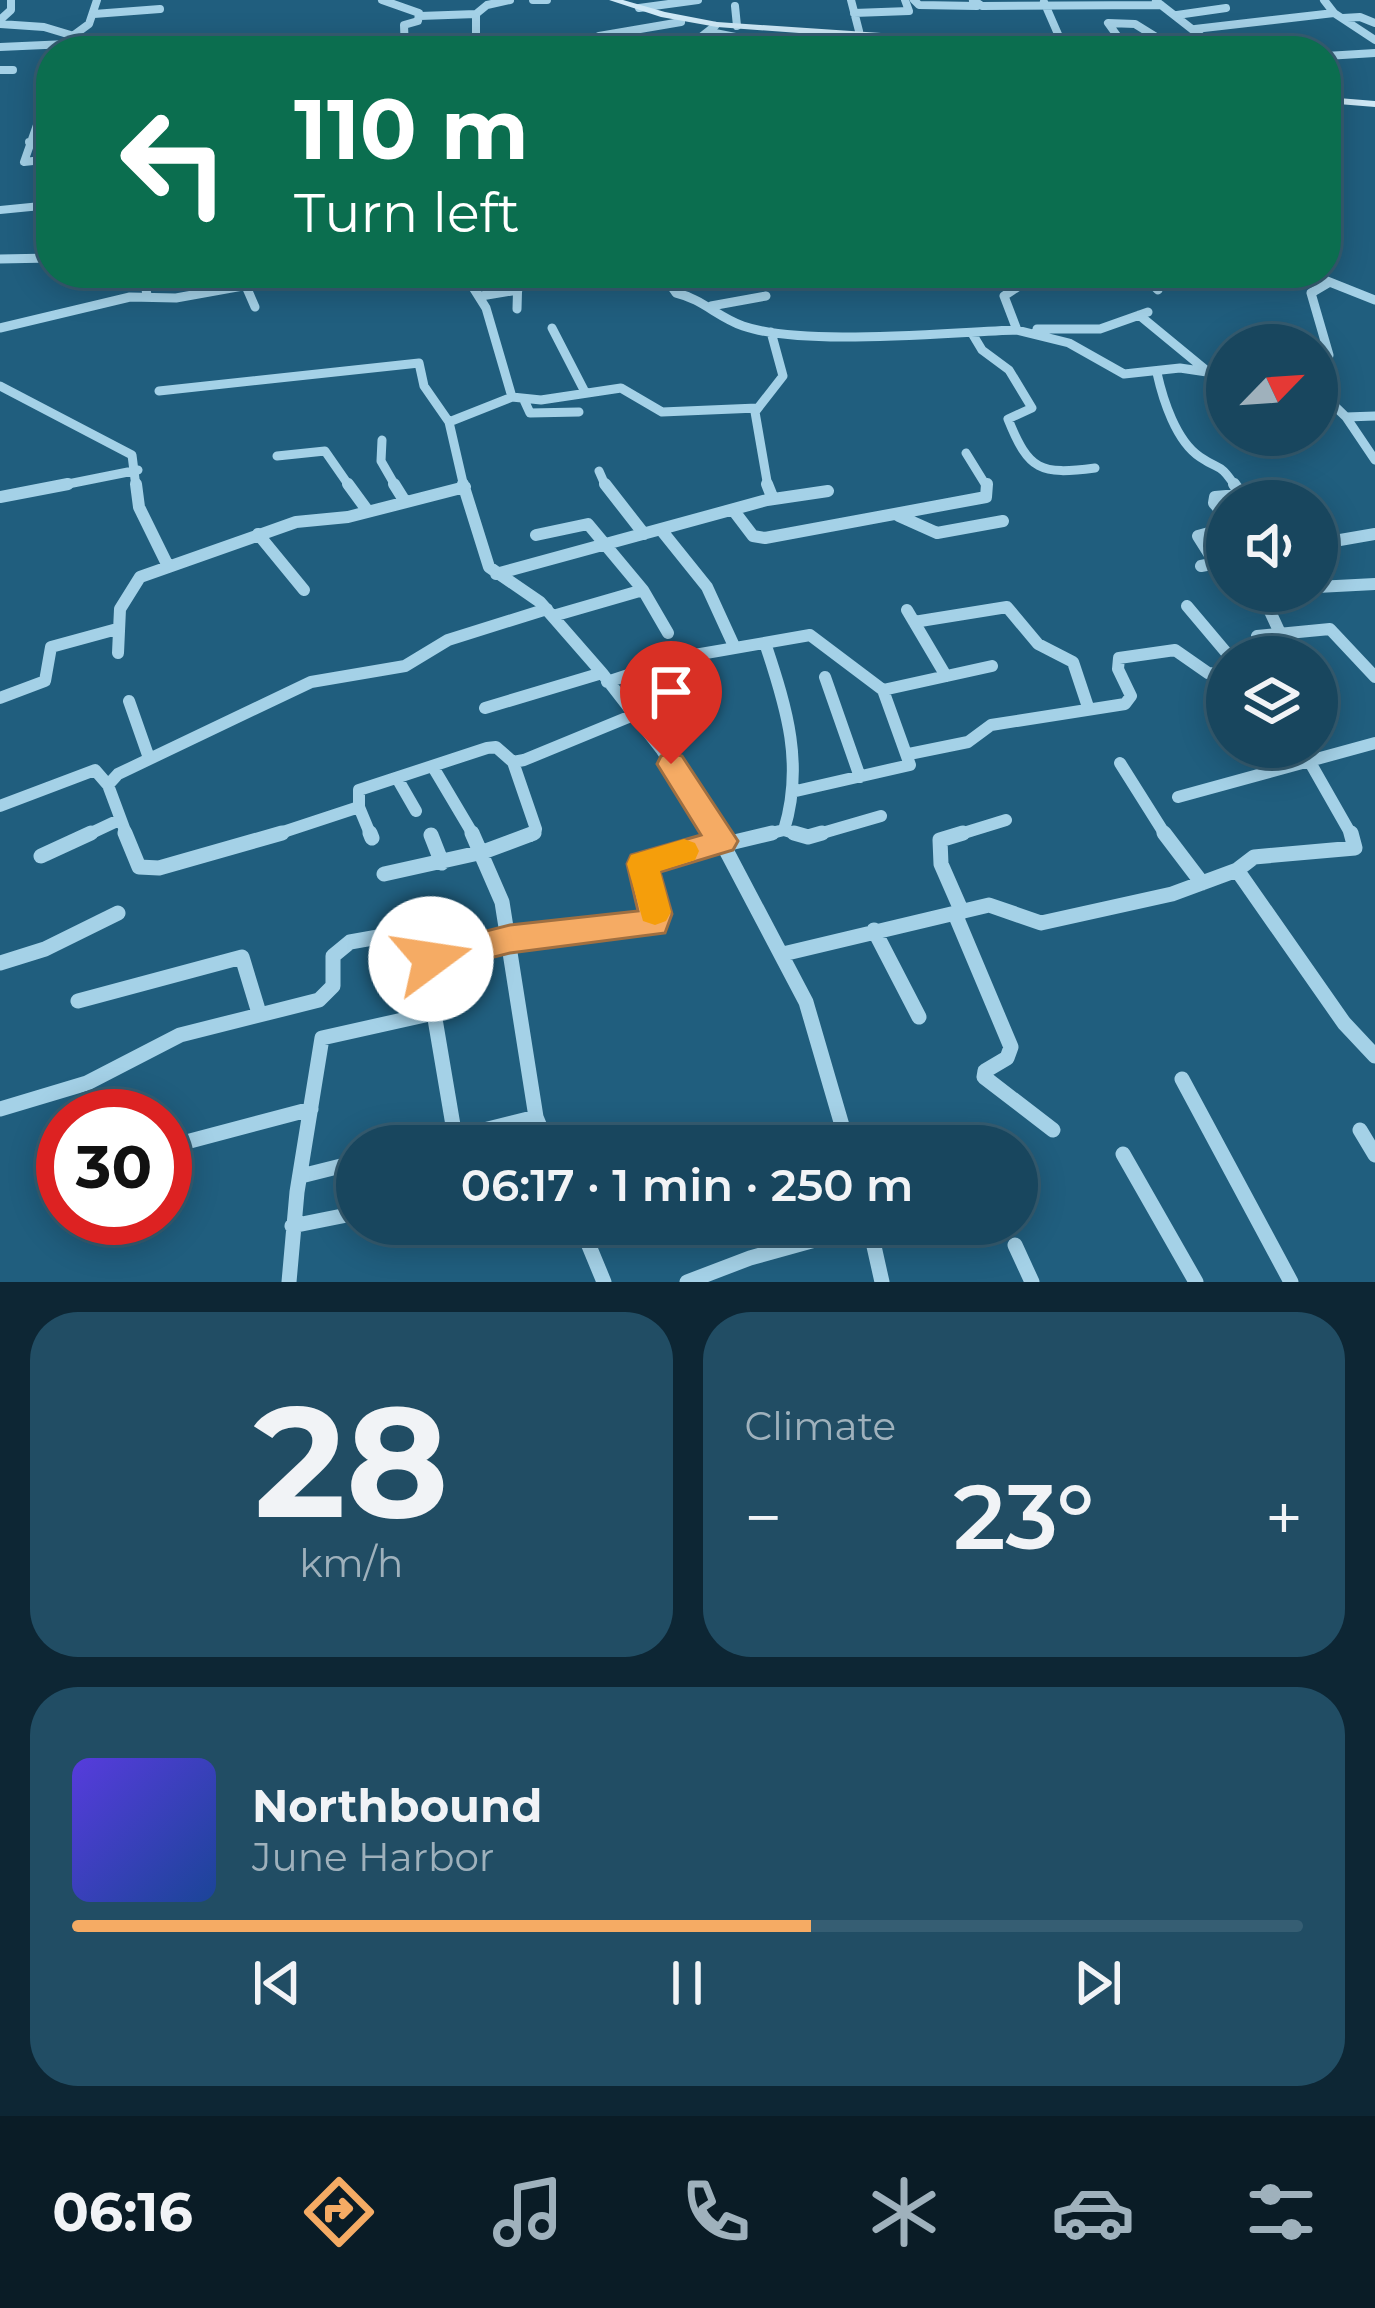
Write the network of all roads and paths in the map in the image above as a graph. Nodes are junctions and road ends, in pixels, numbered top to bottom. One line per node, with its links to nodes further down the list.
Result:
1 (97, 0): 27 (street)
2 (382, 0): 30 (street)
3 (510, 0): 28 (street)
4 (533, 0): 5 (street)
5 (547, 0)
6 (613, 0): 22 (main road)
7 (698, 0): 22 (street)
8 (850, 0): 26 (street)
9 (880, 0): 25 (street)
10 (904, 0): 25 (street)
11 (914, 0): 16 (street)
12 (973, 0): 21 (street)
13 (1324, 0): 29 (street)
14 (1052, 1): 17 (street); 21 (street); 48 (street)
15 (11, 2): 19 (street); 32 (street)
16 (945, 2): 21 (street)
17 (1089, 2): 18 (street)
18 (1158, 2): 31 (street)
19 (0, 5)
20 (735, 6): 35 (street)
21 (982, 6)
22 (639, 8): 33 (main road)
23 (1226, 8): 31 (street)
24 (160, 9): 27 (street)
25 (885, 12): 26 (street)
26 (854, 13): 39 (street)
27 (94, 14): 40 (street)
28 (476, 14): 30 (street); 43 (street)
29 (1338, 15): 34 (street); 38 (street); 52 (street)
30 (420, 16): 42 (street)
31 (1177, 16): 38 (street)
32 (0, 22): 40 (street)
33 (682, 22): 37 (main road); 44 (street)
34 (1375, 23)
35 (737, 26): 37 (main road); 39 (main road)
36 (230, 27): 41 (street)
37 (713, 28): 45 (street); 46 (street)
38 (1196, 29): 51 (street)
39 (859, 31): 47 (main road)
40 (74, 35)
41 (225, 36)
42 (404, 36)
43 (476, 36)
44 (599, 36)
45 (702, 36)
46 (736, 36)
47 (924, 36)
48 (1060, 36)
49 (1117, 36): 50 (street)
50 (1154, 36)
51 (1204, 36)
52 (1375, 40)
53 (0, 46): 54 (street)
54 (36, 46)
55 (1375, 53): 56 (street)
56 (1341, 55)
57 (0, 70): 58 (street)
58 (13, 70)
59 (1341, 101): 60 (main road)
60 (1375, 104)
61 (36, 124): 62 (street)
62 (29, 142): 63 (street); 64 (street)
63 (36, 142)
64 (36, 161)
65 (36, 207): 66 (street)
66 (0, 211)
67 (36, 258): 68 (street)
68 (0, 259)
69 (149, 288): 78 (street)
70 (225, 288): 78 (street)
71 (247, 288): 83 (street)
72 (475, 288): 79 (street)
73 (672, 288): 82 (street)
74 (1016, 288): 88 (street)
75 (1320, 288): 85 (street)
76 (1341, 288): 81 (street)
77 (518, 290): 79 (street); 84 (street)
78 (147, 295): 86 (street)
79 (481, 296): 97 (street)
80 (766, 296): 82 (street)
81 (1375, 300)
82 (711, 306): 89 (street)
83 (256, 307)
84 (517, 310)
85 (1320, 324)
86 (0, 328)
87 (552, 328): 96 (street)
88 (1017, 330): 90 (street); 91 (street); 93 (street)
89 (771, 332): 90 (street); 98 (street)
90 (974, 335): 108 (street)
91 (1206, 370)
92 (1206, 371): 93 (street)
93 (1157, 374): 111 (street)
94 (0, 386): 109 (street)
95 (158, 391): 103 (street)
96 (585, 392): 97 (street); 98 (street)
97 (518, 398): 100 (street); 103 (street)
98 (757, 408): 115 (street)
99 (1338, 409): 102 (street)
100 (579, 412)
101 (1375, 416): 102 (street)
102 (1346, 417): 107 (street)
103 (449, 422): 112 (street)
104 (382, 440): 116 (street)
105 (966, 453): 119 (street)
106 (277, 456): 117 (street)
107 (1375, 460)
108 (1095, 468)
109 (138, 470): 114 (street); 128 (street)
110 (598, 470): 123 (street)
111 (1231, 480)
112 (465, 487): 116 (street); 131 (street)
113 (828, 491): 115 (street)
114 (0, 497)
115 (773, 499): 118 (street)
116 (404, 500): 117 (street)
117 (367, 510): 122 (street)
118 (734, 511): 119 (street); 121 (street)
119 (899, 516): 120 (street)
120 (1003, 521)
121 (662, 531): 123 (street); 144 (street)
122 (258, 534): 128 (street); 134 (street)
123 (644, 534): 127 (street)
124 (1375, 534): 126 (street)
125 (536, 536): 127 (street)
126 (1338, 540)
127 (604, 541): 131 (street); 135 (street)
128 (167, 565): 139 (street)
129 (1206, 565): 130 (street)
130 (1201, 566)
131 (496, 574): 137 (street)
132 (1375, 584): 133 (street)
133 (1338, 586)
134 (304, 590)
135 (643, 590): 137 (street); 140 (street)
136 (1187, 607): 142 (street)
137 (550, 612): 152 (street); 162 (street)
138 (1270, 612): 141 (street)
139 (117, 629): 146 (street); 154 (street)
140 (668, 633)
141 (1280, 633): 143 (street); 150 (street)
142 (1210, 636)
143 (1257, 636)
144 (734, 646): 145 (street); 152 (street)
145 (766, 646): 153 (street); 171 (street)
146 (118, 653)
147 (992, 666): 149 (street)
148 (1206, 673): 156 (street)
149 (946, 676): 153 (street); 156 (street)
150 (1375, 676)
151 (824, 677): 168 (street)
152 (604, 678): 157 (street); 158 (street)
153 (883, 690): 161 (street)
154 (0, 698)
155 (129, 701): 162 (street)
156 (1088, 707): 161 (street)
157 (485, 708)
158 (631, 716): 163 (street); 182 (street)
159 (1375, 743): 160 (street)
160 (1338, 752)
161 (909, 754): 168 (street)
162 (149, 758): 170 (street)
163 (513, 762): 165 (street); 183 (street)
164 (1120, 763): 188 (street)
165 (433, 766): 169 (street); 183 (street)
166 (1275, 768): 172 (street)
167 (1313, 768): 186 (street)
168 (860, 777): 171 (street)
169 (397, 778): 174 (street); 175 (street)
170 (108, 785): 173 (street); 177 (street)
171 (796, 791): 179 (street)
172 (1178, 797)
173 (0, 806)
174 (359, 807): 177 (street); 181 (street)
175 (416, 811)
176 (881, 816): 179 (street)
177 (119, 820): 184 (street)
178 (1006, 820): 190 (street)
179 (784, 830): 182 (street)
180 (431, 835): 185 (street)
181 (372, 838)
182 (722, 841): 192 (street); 193 (street)
183 (483, 852): 185 (street); 192 (street)
184 (41, 856)
185 (442, 863): 187 (street)
186 (1237, 870): 188 (street); 200 (street)
187 (384, 874)
188 (1202, 883): 190 (street)
189 (118, 913): 195 (street)
190 (959, 913): 191 (street); 209 (street)
191 (874, 930): 193 (street); 199 (street)
192 (510, 939): 194 (street); 204 (street)
193 (783, 954): 208 (street)
194 (431, 959): 197 (street); 198 (street)
195 (0, 963)
196 (78, 1001): 197 (street)
197 (259, 1013): 203 (street)
198 (434, 1013): 202 (street); 205 (street)
199 (919, 1017)
200 (1375, 1056)
201 (1182, 1079): 228 (street)
202 (311, 1108): 211 (street); 215 (street)
203 (0, 1109)
204 (536, 1117): 206 (street); 207 (street)
205 (452, 1125)
206 (503, 1125)
207 (539, 1125)
208 (842, 1125)
209 (1053, 1130)
210 (1360, 1130): 213 (street)
211 (192, 1140)
212 (1123, 1154): 227 (street)
213 (1375, 1155)
214 (336, 1167): 215 (street)
215 (301, 1176): 217 (street)
216 (336, 1217): 217 (street)
217 (292, 1226): 222 (street)
218 (589, 1245): 223 (street)
219 (796, 1245): 224 (street)
220 (874, 1245): 225 (street)
221 (1015, 1245): 226 (street)
222 (289, 1282)
223 (604, 1282)
224 (688, 1282)
225 (882, 1282)
226 (1032, 1282)
227 (1196, 1282)
228 (1291, 1282)

